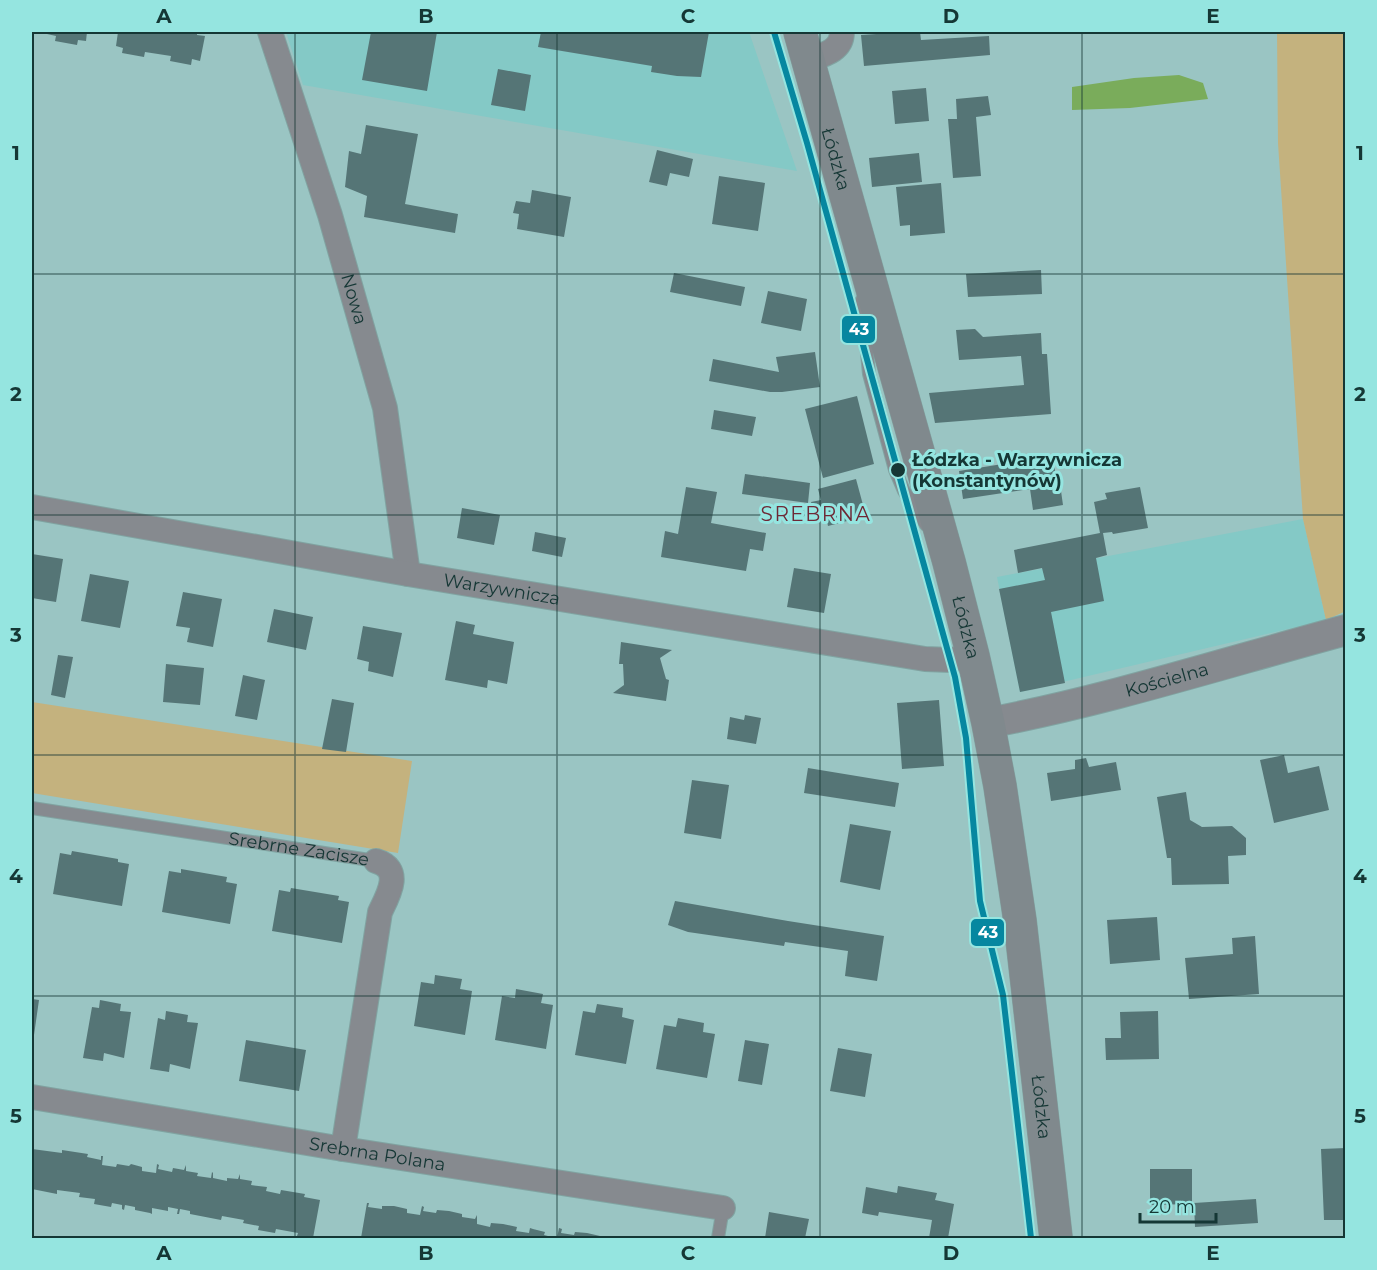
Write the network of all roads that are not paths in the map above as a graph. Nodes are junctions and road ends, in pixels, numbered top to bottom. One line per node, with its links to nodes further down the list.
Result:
1 (270, 32): 5 (street, Nowa)
2 (842, 32): 3 (street)
3 (804, 46): 7 (main road, Łódzka)
4 (32, 507): 5 (street, Warzywnicza)
5 (408, 574): 7 (street, Warzywnicza)
6 (1346, 630): 8 (street, Kościelna)
7 (973, 656): 8 (main road, Łódzka)
8 (988, 723): 15 (main road, Łódzka)
9 (32, 808): 10 (lane, Srebrne Zacisze)
10 (376, 861): 12 (street, Srebrne Zacisze)
11 (32, 1097): 12 (street, Srebrna Polana)
12 (343, 1149): 13 (street, Srebrna Polana)
13 (723, 1208): 14 (lane)
14 (718, 1239)
15 (1056, 1239)

